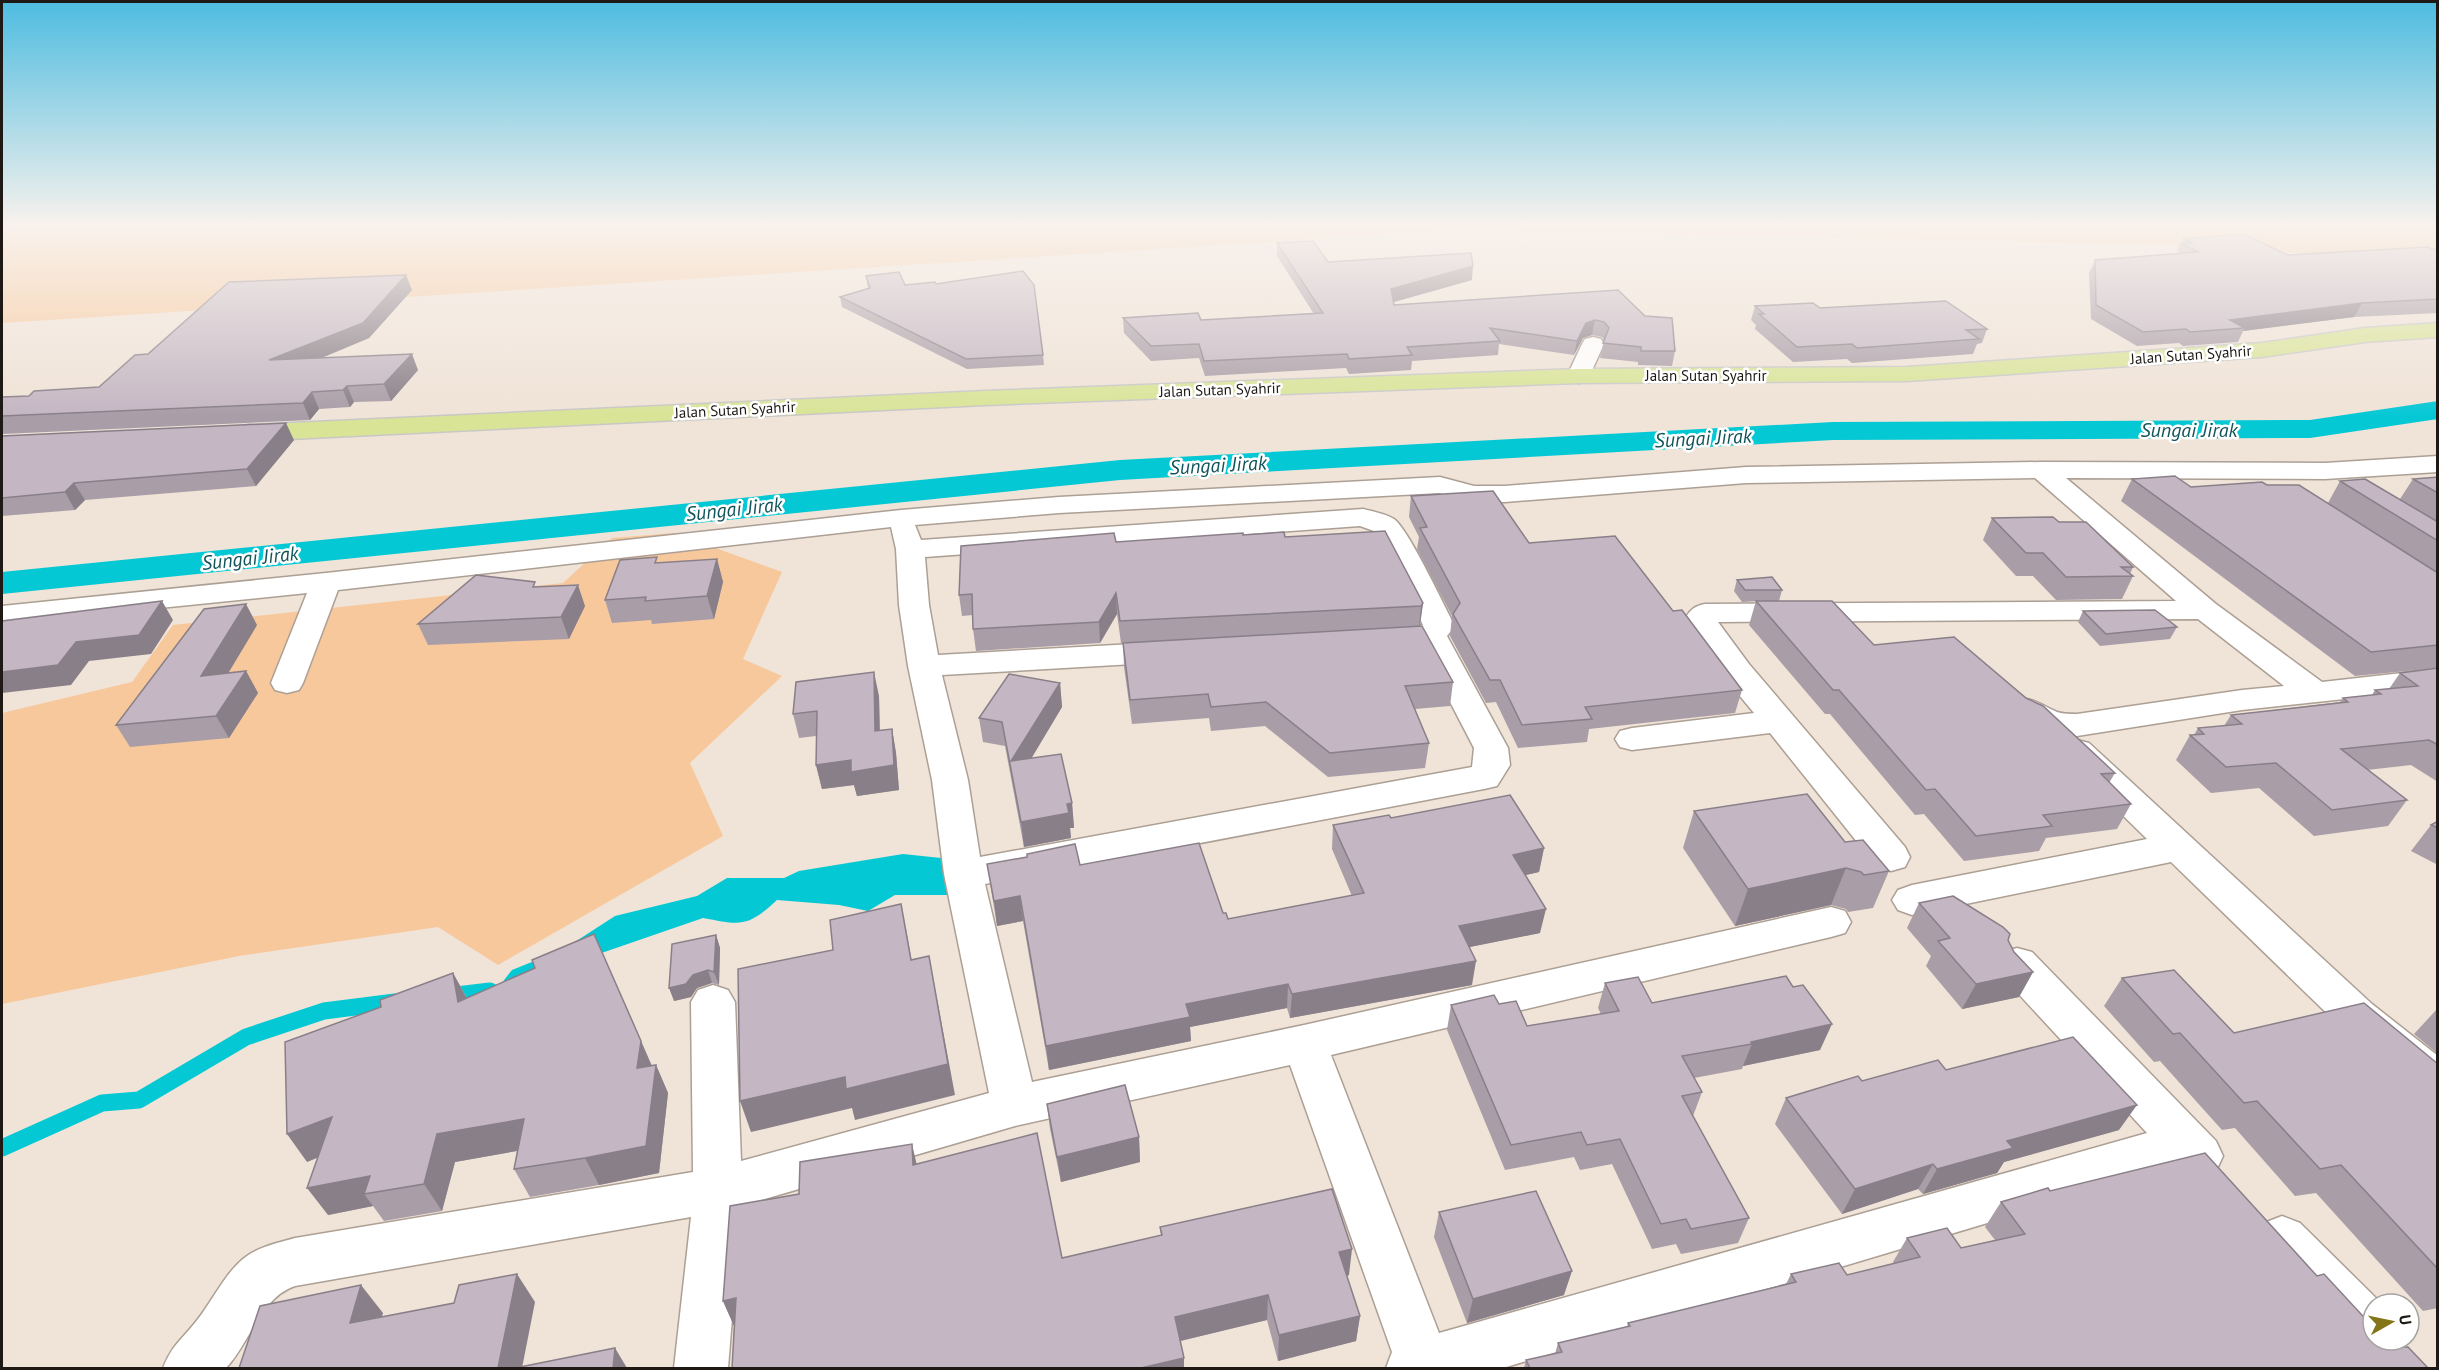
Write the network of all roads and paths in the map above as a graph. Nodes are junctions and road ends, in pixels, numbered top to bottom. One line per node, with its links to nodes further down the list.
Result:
1 (2438, 330): 3 (main road, Jalan Sutan Syahrir)
2 (1593, 344): 3 (street)
3 (1579, 376): 4 (main road, Jalan Sutan Syahrir)
4 (228, 434)
5 (2438, 464): 8 (street)
6 (2041, 470): 7 (street); 11 (street); 13 (street)
7 (2254, 471): 8 (street); 10 (street)
8 (2325, 471): 9 (street)
9 (2361, 493)
10 (2296, 498)
11 (905, 534): 12 (street); 16 (street); 20 (street)
12 (326, 582): 15 (street); 22 (street)
13 (2205, 610): 14 (street); 24 (street)
14 (1910, 612): 17 (street); 26 (street)
15 (2, 615)
16 (1431, 636): 18 (street); 30 (street)
17 (1944, 640)
18 (1362, 641)
19 (1196, 650): 20 (street)
20 (924, 666): 30 (street)
21 (2438, 679): 24 (street)
22 (287, 683)
23 (2003, 691): 25 (street)
24 (2315, 693): 25 (street)
25 (2045, 720): 28 (street)
26 (1779, 721): 27 (street); 29 (street)
27 (1632, 739)
28 (2178, 847): 31 (street); 36 (street)
29 (1891, 857)
30 (963, 874): 37 (street)
31 (1912, 900)
32 (1831, 922): 35 (street)
33 (2017, 963): 38 (street)
34 (712, 1002): 39 (street)
35 (1304, 1043): 37 (street); 43 (street)
36 (2438, 1083)
37 (1015, 1106): 39 (street)
38 (2186, 1143): 40 (street); 43 (street)
39 (718, 1190): 42 (street); 44 (street)
40 (2361, 1321)
41 (2392, 1352): 45 (street)
42 (205, 1359)
43 (1420, 1367)
44 (701, 1368)
45 (2408, 1368)

